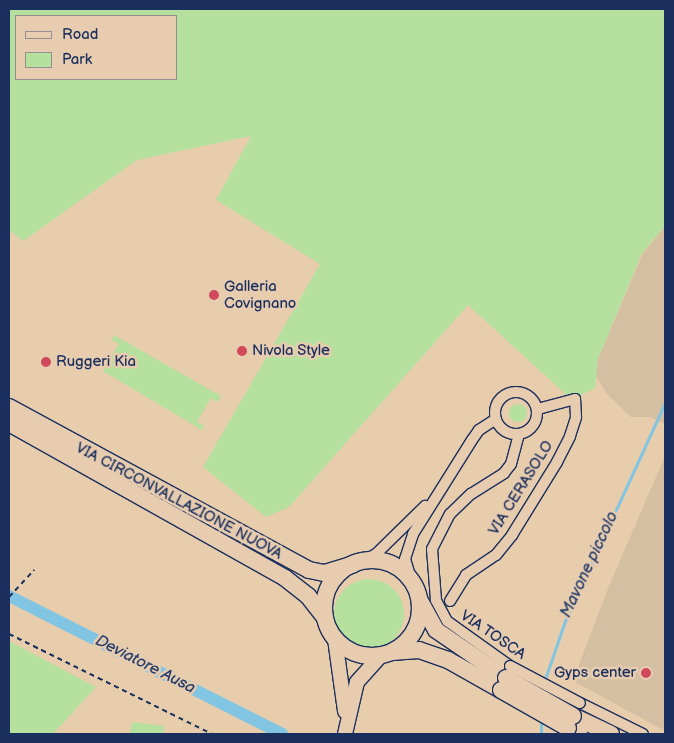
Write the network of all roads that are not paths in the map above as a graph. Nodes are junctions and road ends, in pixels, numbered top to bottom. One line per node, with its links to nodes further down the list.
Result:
1 (9, 407): 7 (main road, VIA CIRCONVALLAZIONE NUOVA)
2 (537, 409): 3 (street); 5 (street); 10 (street, VIA CERASOLO)
3 (496, 419): 5 (street); 6 (street)
4 (9, 422): 11 (main road, VIA CIRCONVALLAZIONE NUOVA)
5 (519, 434): 14 (street, VIA TOSCA)
6 (435, 496): 7 (street); 8 (street)
7 (358, 563): 8 (main road); 11 (main road)
8 (412, 582): 9 (main road)
9 (419, 599): 13 (main road); 14 (main road)
10 (450, 601)
11 (325, 618): 12 (main road)
12 (335, 639): 13 (main road); 16 (street)
13 (386, 654): 14 (main road); 16 (street)
14 (506, 678): 15 (main road, bridge); 15 (street, VIA TOSCA, bridge)
15 (575, 720): 17 (main road); 18 (street, VIA TOSCA)
16 (345, 728)
17 (611, 734)
18 (643, 734)

